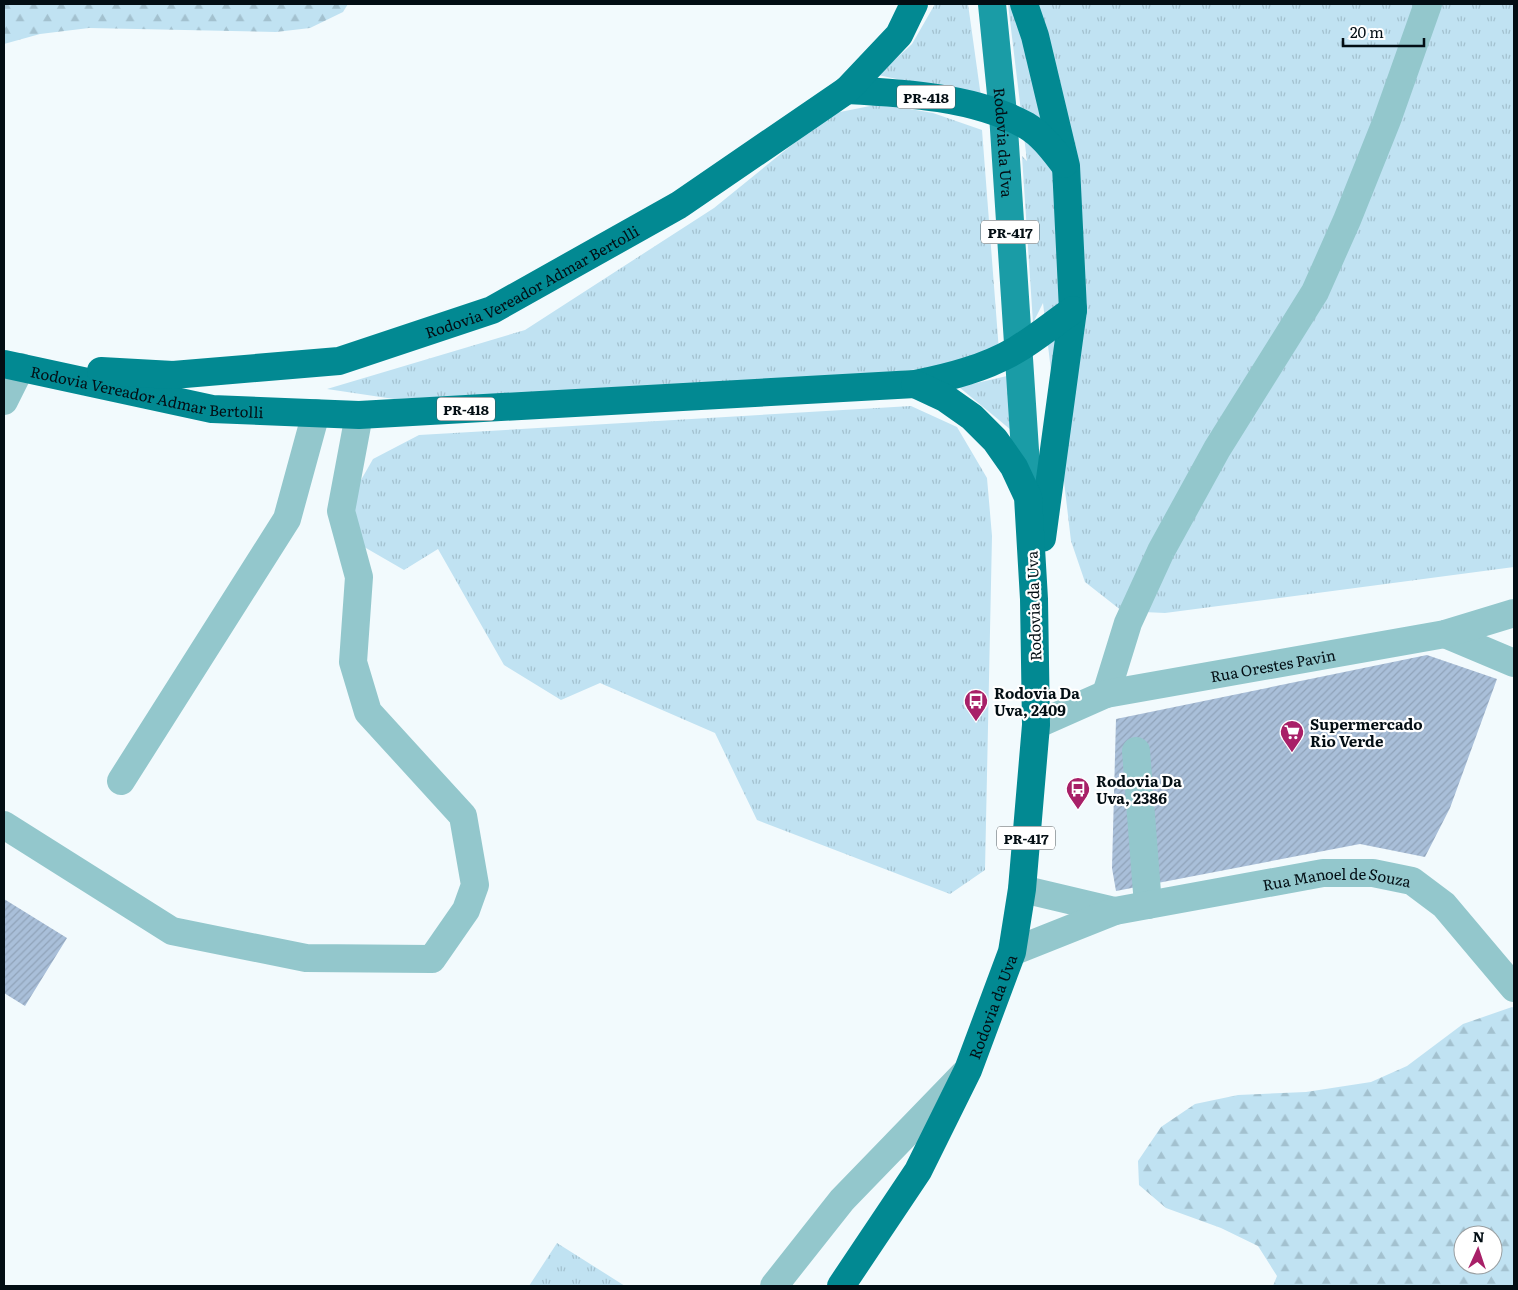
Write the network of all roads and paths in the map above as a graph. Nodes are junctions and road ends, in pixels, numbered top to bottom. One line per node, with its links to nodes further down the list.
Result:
1 (914, 4): 5 (highway, Rodovia Vereador Admar Bertolli)
2 (992, 4): 6 (main road, Rodovia da Uva / PR-417)
3 (1024, 4): 7 (highway)
4 (1428, 4): 20 (street)
5 (847, 90): 6 (highway, PR-418); 10 (highway, Rodovia Vereador Admar Bertolli)
6 (1003, 114): 7 (highway); 9 (main road, Rodovia da Uva / PR-417)
7 (1066, 166): 8 (highway)
8 (1073, 310): 9 (highway, Rodovia Vereador Admar Bertolli); 16 (highway)
9 (1016, 350): 11 (highway, Rodovia Vereador Admar Bertolli / PR-418); 15 (main road, Rodovia da Uva / PR-417)
10 (12, 366): 12 (street); 13 (highway, Rodovia Vereador Admar Bertolli / PR-418)
11 (915, 384): 14 (highway, Rodovia Vereador Admar Bertolli / PR-418); 15 (highway)
12 (4, 401)
13 (316, 413): 14 (highway, Rodovia Vereador Admar Bertolli / PR-418); 23 (street)
14 (359, 415): 24 (street)
15 (1028, 497): 16 (highway, Rodovia da Uva / PR-417)
16 (1034, 599): 21 (highway, Rodovia da Uva / PR-417)
17 (1514, 613): 18 (street, Rua Orestes Pavin)
18 (1445, 634): 19 (street); 20 (street, Rua Orestes Pavin)
19 (1514, 663)
20 (1106, 694): 21 (street, Rua Orestes Pavin)
21 (1036, 725): 25 (highway, Rodovia da Uva / PR-417)
22 (1136, 751): 26 (street)
23 (121, 781)
24 (4, 826)
25 (1022, 889): 27 (street, Rua Manoel de Souza); 28 (highway, Rodovia da Uva / PR-417)
26 (1148, 905): 27 (street, Rua Manoel de Souza); 29 (street, Rua Manoel de Souza)
27 (1115, 911): 28 (street, Rua Manoel de Souza)
28 (1012, 952): 30 (highway, Rodovia da Uva / PR-417)
29 (1514, 988)
30 (968, 1070): 31 (street); 32 (highway, Rodovia da Uva / PR-417)
31 (774, 1286)
32 (841, 1286)

